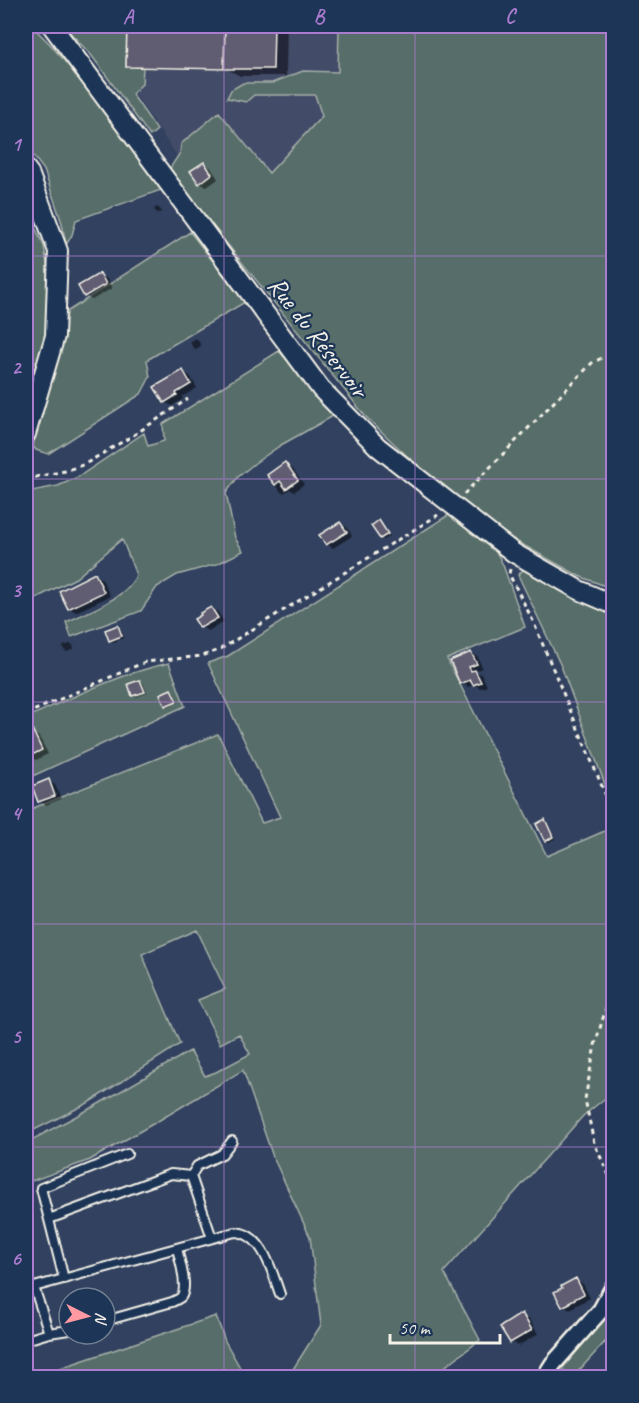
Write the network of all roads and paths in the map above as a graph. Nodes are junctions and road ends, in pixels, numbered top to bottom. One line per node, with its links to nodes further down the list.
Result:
1 (52, 26): 7 (street, Rue du Réservoir)
2 (26, 169): 5 (street)
3 (614, 353): 7 (path)
4 (188, 399): 6 (path)
5 (26, 434)
6 (26, 478)
7 (453, 506): 8 (street, Rue du Réservoir); 10 (path)
8 (514, 553): 9 (street, Rue du Réservoir); 11 (path)
9 (614, 604)
10 (26, 714)
11 (614, 815)
12 (614, 981): 16 (path)
13 (232, 1141): 15 (lane)
14 (127, 1154): 17 (lane)
15 (191, 1176): 17 (lane); 18 (lane)
16 (614, 1186)
17 (49, 1219): 20 (lane)
18 (212, 1238): 19 (lane); 24 (lane)
19 (177, 1248): 20 (lane); 25 (lane)
20 (64, 1279): 23 (lane)
21 (26, 1284): 23 (lane)
22 (614, 1286): 29 (street)
23 (34, 1287): 27 (lane)
24 (280, 1294)
25 (117, 1318)
26 (57, 1332): 27 (lane)
27 (49, 1333): 28 (lane)
28 (26, 1340)
29 (544, 1377)

